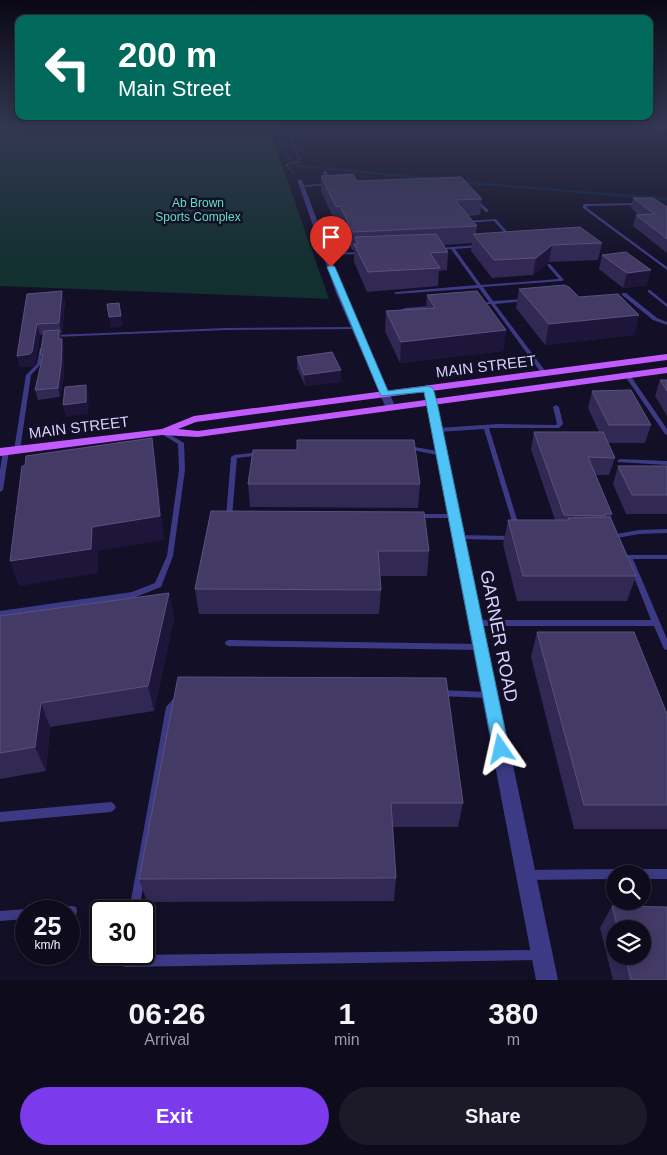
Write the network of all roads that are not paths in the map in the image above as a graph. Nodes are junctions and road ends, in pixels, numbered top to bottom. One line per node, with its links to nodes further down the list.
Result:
1 (325, 172): 3 (lane)
2 (300, 183): 3 (lane); 14 (street)
3 (328, 184): 4 (lane)
4 (336, 184)
5 (474, 198): 7 (lane)
6 (648, 204): 16 (lane)
7 (487, 211)
8 (465, 222): 9 (lane)
9 (513, 239)
10 (480, 246): 11 (lane)
11 (452, 248): 12 (lane); 17 (lane)
12 (433, 249)
13 (365, 252): 14 (lane)
14 (326, 254): 28 (street)
15 (549, 265): 17 (lane)
16 (667, 269)
17 (480, 287): 19 (lane); 22 (lane)
18 (649, 291): 24 (lane)
19 (396, 293)
20 (624, 294): 27 (lane)
21 (528, 300): 22 (lane)
22 (492, 303): 23 (lane); 33 (lane)
23 (483, 304)
24 (667, 306)
25 (438, 307): 26 (lane)
26 (396, 320)
27 (667, 324)
28 (356, 328): 29 (lane); 35 (street)
29 (50, 336)
30 (42, 346): 44 (lane)
31 (667, 357): 33 (main road, MAIN STREET)
32 (667, 370): 34 (main road, MAIN STREET)
33 (544, 373): 36 (main road, MAIN STREET)
34 (628, 376): 36 (main road, MAIN STREET); 42 (lane)
35 (385, 394): 36 (main road, MAIN STREET); 38 (street); 41 (main road, MAIN STREET)
36 (430, 395): 38 (main road, MAIN STREET); 40 (street, GARNER ROAD)
37 (556, 406): 39 (lane)
38 (391, 408): 41 (main road, MAIN STREET)
39 (486, 427): 40 (lane); 54 (lane)
40 (438, 430): 46 (street, GARNER ROAD)
41 (162, 432): 44 (main road, MAIN STREET); 57 (lane)
42 (667, 433)
43 (400, 446): 46 (lane)
44 (8, 451): 49 (lane)
45 (271, 453): 52 (lane)
46 (443, 454): 51 (street, GARNER ROAD)
47 (620, 461): 48 (lane)
48 (667, 463)
49 (0, 490)
50 (406, 516): 51 (lane)
51 (455, 516): 54 (street, GARNER ROAD)
52 (238, 517)
53 (667, 531): 55 (lane)
54 (459, 538): 58 (street, GARNER ROAD)
55 (603, 538)
56 (667, 557): 59 (lane)
57 (0, 614)
58 (476, 623): 59 (lane); 61 (street, GARNER ROAD)
59 (656, 623): 62 (lane)
60 (229, 643): 61 (lane)
61 (481, 647): 65 (street, GARNER ROAD)
62 (667, 647)
63 (428, 693): 65 (lane)
64 (182, 694): 72 (lane)
65 (490, 695): 71 (street, GARNER ROAD)
66 (111, 808): 67 (lane)
67 (0, 818)
68 (606, 874): 71 (lane)
69 (651, 874): 70 (lane)
70 (667, 874)
71 (526, 875): 75 (street, GARNER ROAD)
72 (136, 900)
73 (15, 915): 74 (lane)
74 (0, 916)
75 (542, 955): 76 (lane); 77 (street, GARNER ROAD)
76 (155, 961)
77 (547, 980)

